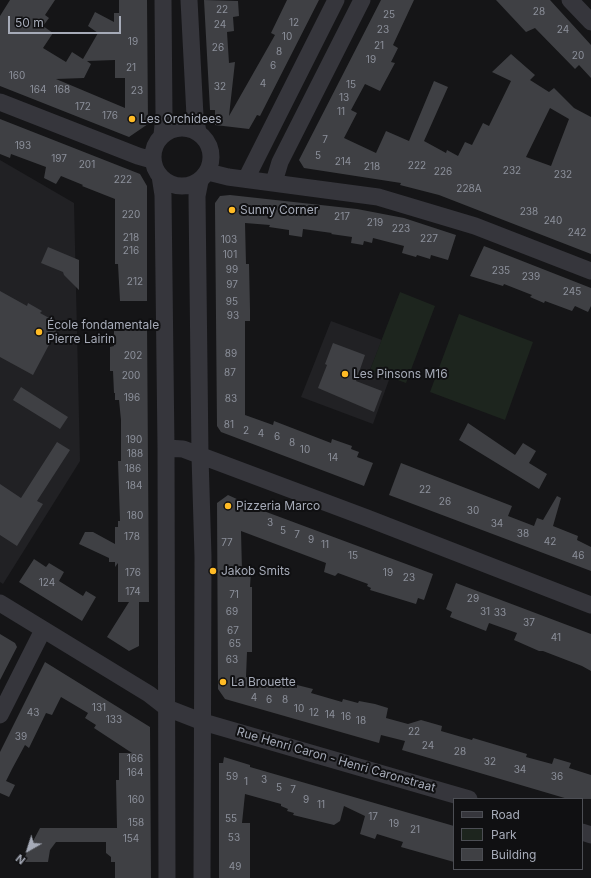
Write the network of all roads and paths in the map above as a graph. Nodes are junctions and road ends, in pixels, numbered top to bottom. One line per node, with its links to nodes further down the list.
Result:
1 (163, 0): 9 (street)
2 (189, 0): 8 (street)
3 (336, 0): 13 (street)
4 (362, 0): 14 (street)
5 (570, 0): 6 (street)
6 (591, 22)
7 (0, 102): 10 (street)
8 (198, 132): 9 (street); 12 (street)
9 (162, 135): 10 (street)
10 (152, 160): 11 (street)
11 (160, 176): 12 (street); 16 (street)
12 (204, 176): 13 (street); 17 (street)
13 (246, 179): 14 (street)
14 (274, 182): 15 (street)
15 (591, 271)
16 (166, 448): 17 (street); 21 (street)
17 (200, 456): 19 (street); 23 (street)
18 (0, 603): 20 (street, Rue Henri Caron - Henri Caronstraat)
19 (591, 605)
20 (43, 630): 21 (street, Rue Henri Caron - Henri Caronstraat); 22 (street)
21 (166, 708): 23 (street, Rue Henri Caron - Henri Caronstraat); 25 (street)
22 (0, 715)
23 (203, 722): 24 (street, Rue Henri Caron - Henri Caronstraat); 26 (street)
24 (466, 798)
25 (167, 878)
26 (202, 878)

